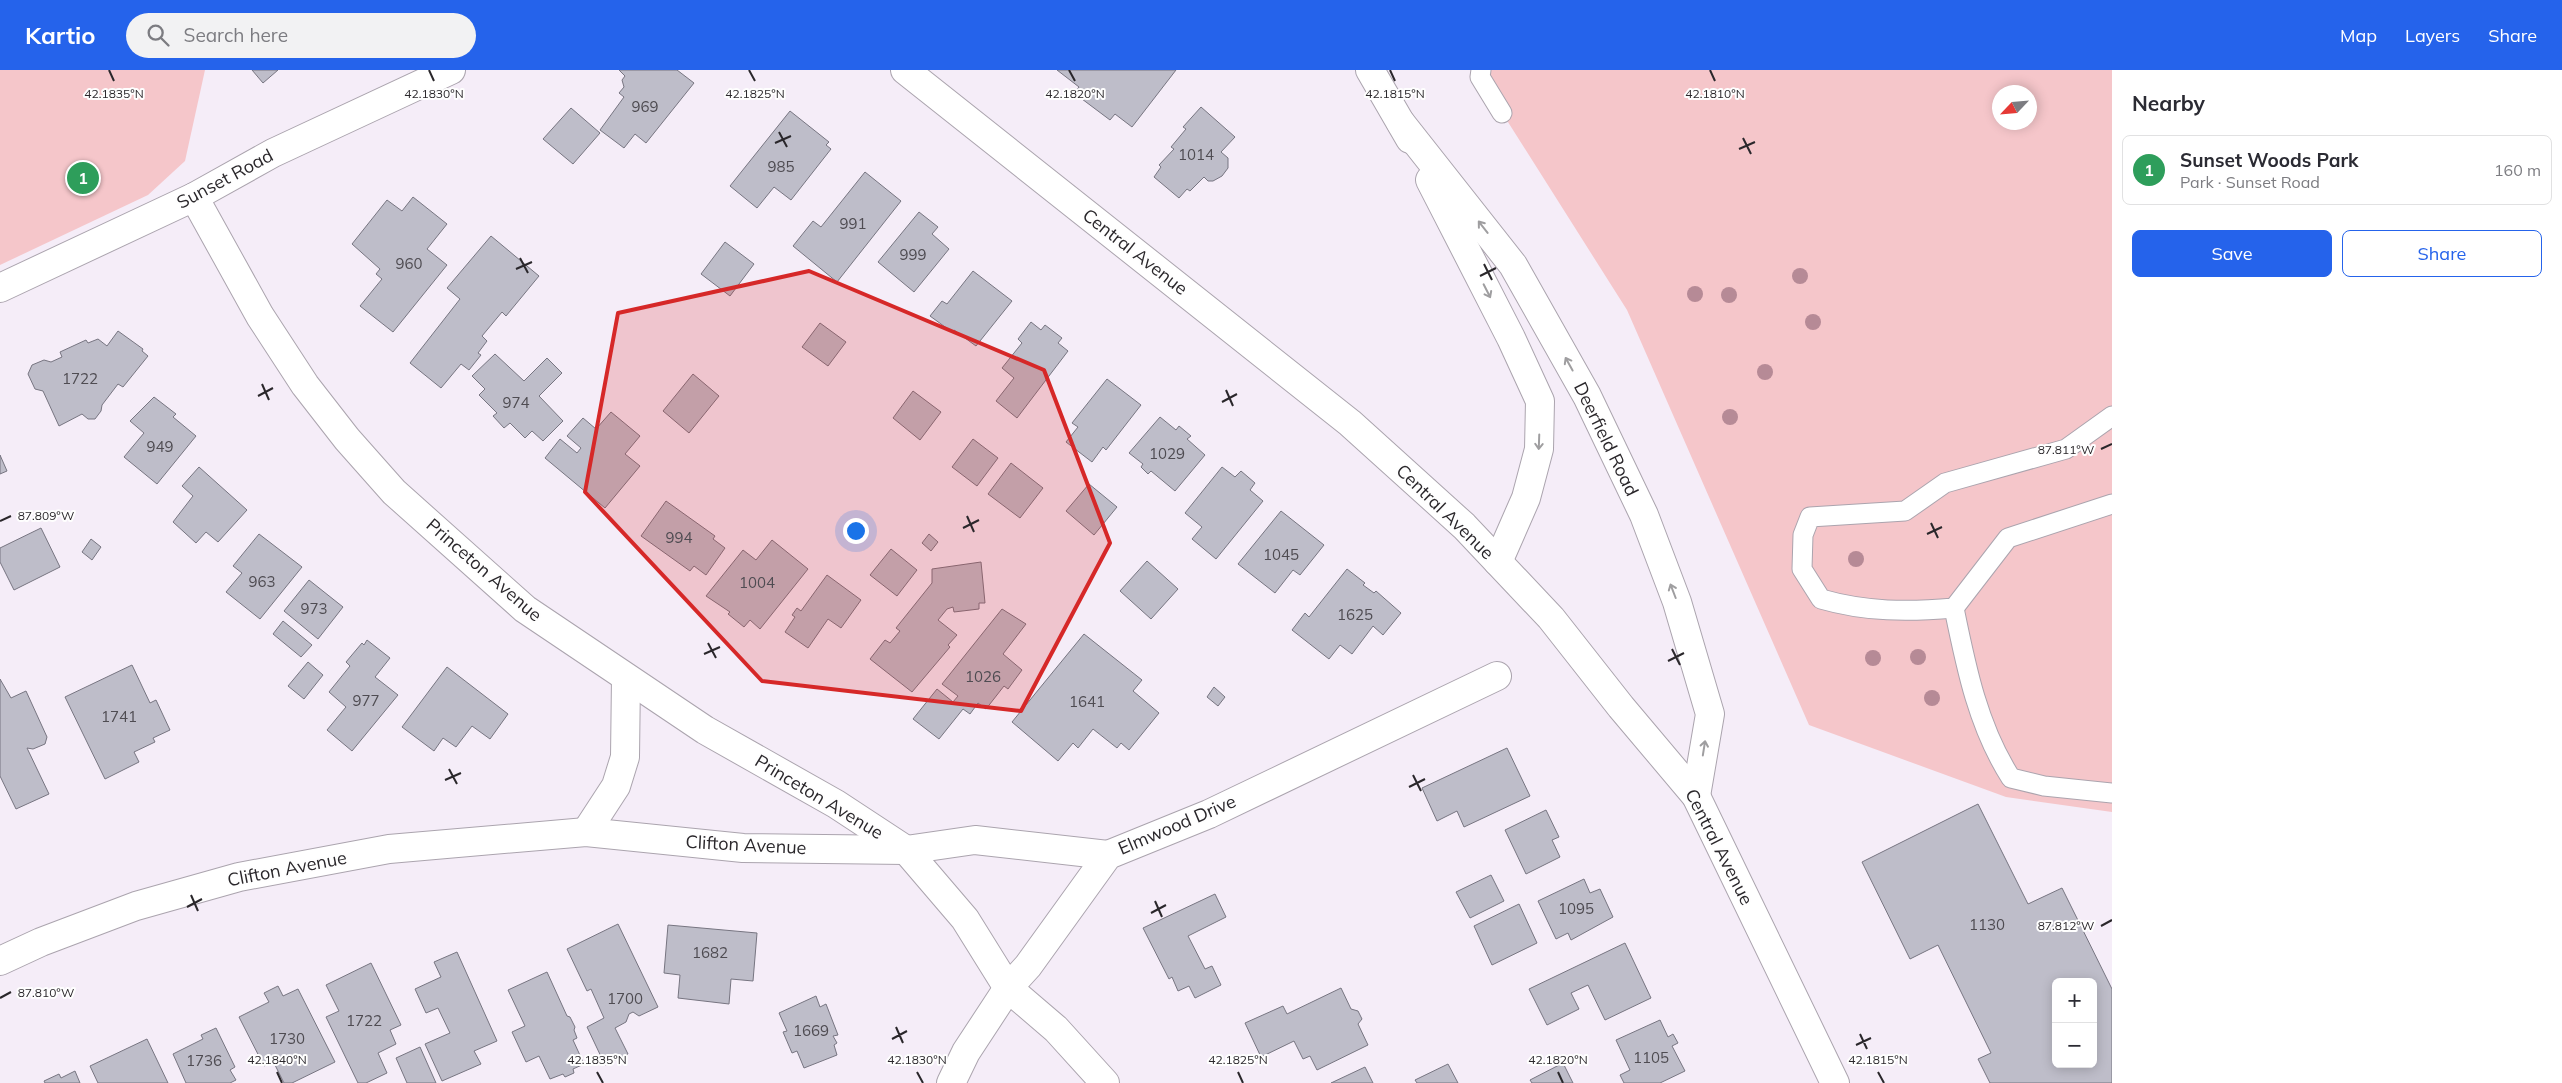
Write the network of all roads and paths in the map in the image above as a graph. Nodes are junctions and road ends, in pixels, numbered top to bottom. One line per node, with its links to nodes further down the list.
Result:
1 (451, 70): 7 (street, Sunset Road)
2 (905, 70): 11 (street, Central Avenue)
3 (1370, 70): 6 (street, Deerfield Road)
4 (1481, 70): 5 (lane)
5 (1502, 113)
6 (1402, 123): 11 (street, Deerfield Road, one-way to 11); 16 (street, Deerfield Road, one-way to 6)
7 (194, 196): 8 (street, Sunset Road); 14 (street, Princeton Avenue)
8 (0, 288)
9 (2112, 416): 12 (lane)
10 (2112, 504): 12 (lane)
11 (1498, 562): 16 (street, Central Avenue)
12 (1954, 608): 15 (lane)
13 (1497, 676): 19 (street, Elmwood Drive)
14 (626, 678): 17 (street); 18 (street, Princeton Avenue)
15 (2112, 792)
16 (1696, 796): 24 (street, Central Avenue)
17 (586, 832): 18 (street, Clifton Avenue); 20 (street, Clifton Avenue)
18 (906, 850): 19 (street); 21 (street, Princeton Avenue)
19 (1108, 855): 21 (street, Elmwood Drive)
20 (0, 961)
21 (1008, 988): 22 (street, Elmwood Drive); 23 (street, Princeton Avenue)
22 (951, 1083)
23 (1106, 1083)
24 (1835, 1083)

